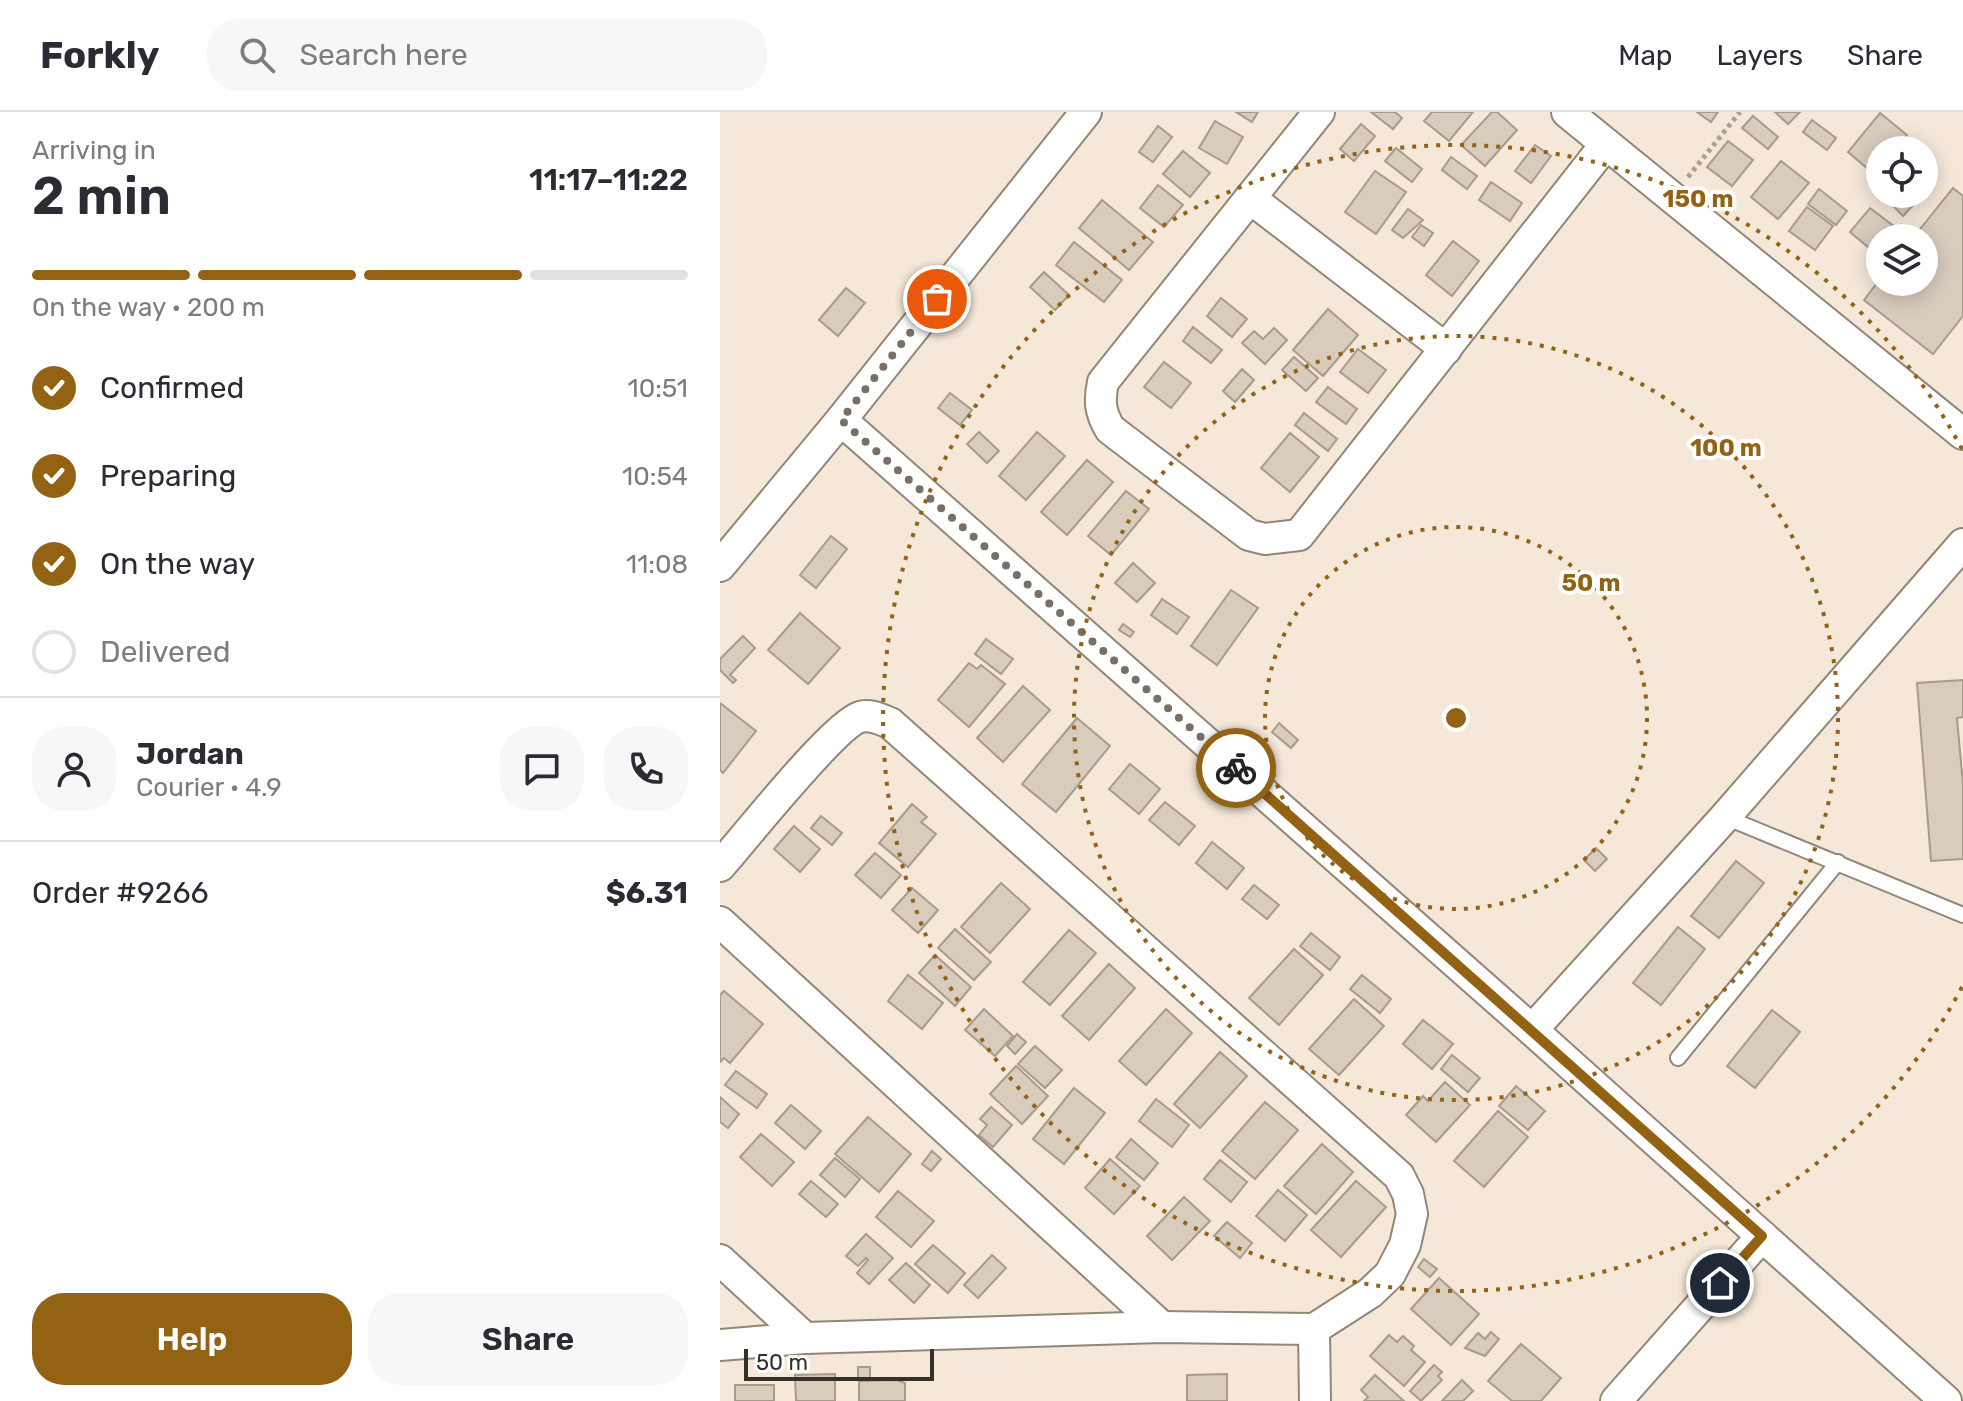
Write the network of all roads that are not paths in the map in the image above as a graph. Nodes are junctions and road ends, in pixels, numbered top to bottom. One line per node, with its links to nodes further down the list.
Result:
1 (1086, 112): 7 (street)
2 (1319, 112): 5 (street)
3 (1567, 112): 4 (street)
4 (1606, 144): 6 (street); 8 (street)
5 (1250, 198): 6 (street); 6 (street)
6 (1446, 349)
7 (841, 420): 10 (street); 16 (street)
8 (1963, 434)
9 (1963, 544): 11 (street)
10 (720, 566)
11 (1725, 817): 12 (lane); 16 (street)
12 (1838, 862): 14 (lane); 17 (lane)
13 (720, 866): 21 (street)
14 (1963, 915)
15 (720, 922): 20 (street)
16 (1532, 1030): 18 (street)
17 (1678, 1058)
18 (1762, 1236): 25 (street); 26 (street)
19 (720, 1260): 22 (street)
20 (1162, 1327): 21 (street); 22 (street)
21 (1314, 1329): 24 (street)
22 (805, 1338): 23 (street)
23 (720, 1345)
24 (1315, 1401)
25 (1616, 1401)
26 (1946, 1401)

